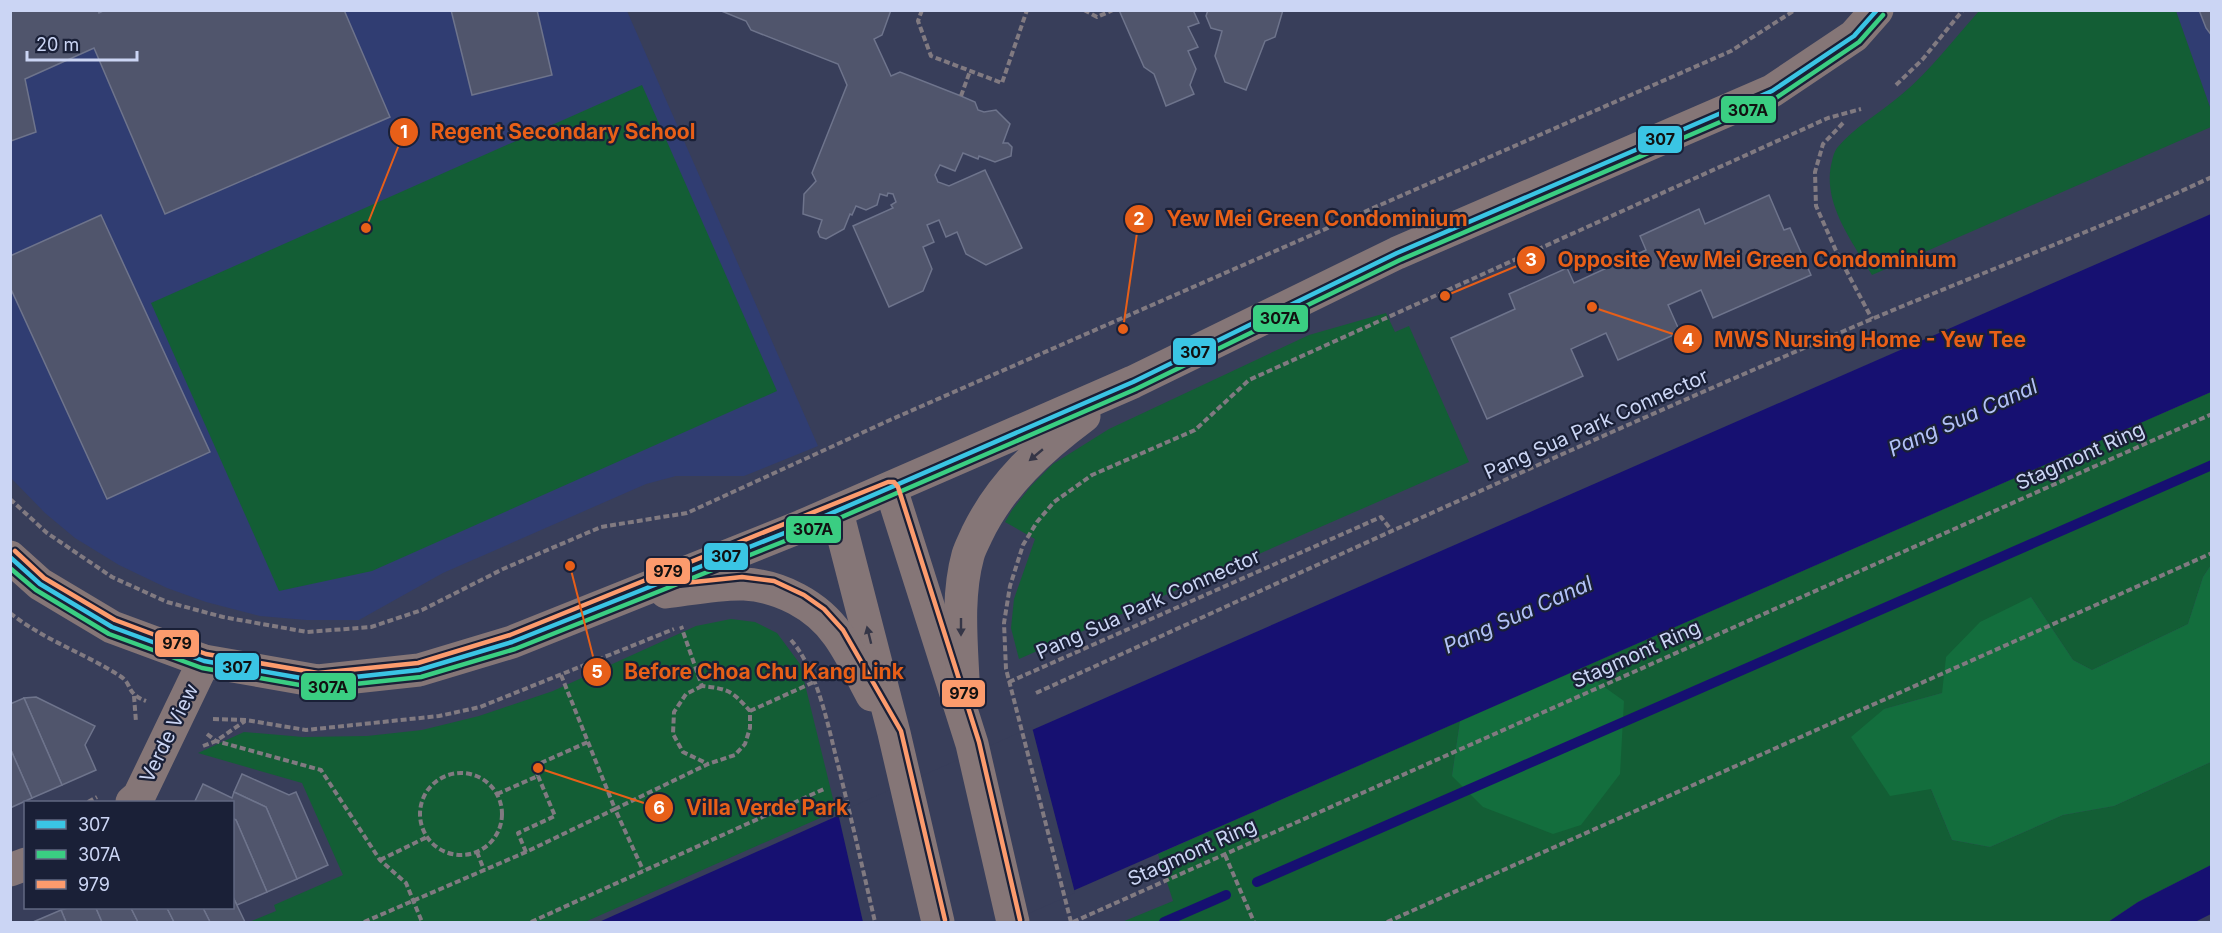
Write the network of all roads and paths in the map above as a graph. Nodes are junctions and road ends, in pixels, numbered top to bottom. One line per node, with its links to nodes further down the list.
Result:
1 (922, 10): 8 (path)
2 (1027, 10): 8 (path)
3 (1084, 10): 4 (path)
4 (1113, 10)
5 (1795, 10): 18 (path)
6 (1877, 10): 15 (street)
7 (1963, 10): 9 (path)
8 (970, 71): 10 (path)
9 (1896, 85)
10 (961, 96)
11 (1861, 109): 30 (path)
12 (1843, 123): 14 (path)
13 (2211, 177): 14 (path, Pang Sua Park Connector)
14 (1872, 319): 20 (path, Pang Sua Park Connector)
15 (1133, 382): 17 (street); 37 (street, one-way to 37)
16 (2211, 414): 50 (path, Stagmont Ring)
17 (891, 489): 19 (street); 37 (street)
18 (10, 499)
19 (837, 512): 23 (street); 36 (street, one-way to 19)
20 (1392, 531): 30 (path, Pang Sua Park Connector); 32 (path, Pang Sua Park Connector)
21 (2211, 552): 63 (path)
22 (10, 557): 27 (street)
23 (626, 597): 27 (street); 36 (street)
24 (10, 613): 34 (path)
25 (681, 626): 31 (path)
26 (788, 637): 29 (path)
27 (204, 661): 34 (street, Verde View)
28 (561, 675): 39 (path)
29 (814, 682): 33 (path); 58 (path)
30 (1009, 682): 61 (path)
31 (702, 686): 33 (path); 41 (path)
32 (1036, 693)
33 (750, 711): 41 (path)
34 (180, 713): 38 (path); 45 (street, Verde View)
35 (246, 720): 38 (path)
36 (894, 732): 59 (street)
37 (968, 733): 60 (street)
38 (216, 741): 40 (path); 51 (path)
39 (588, 742): 42 (path); 46 (path)
40 (195, 749)
41 (708, 764): 46 (path)
42 (538, 777): 44 (path); 49 (path)
43 (824, 789): 53 (path)
44 (497, 794): 47 (path); 48 (path)
45 (133, 801)
46 (615, 808): 49 (path); 53 (path)
47 (427, 837): 48 (path); 51 (path)
48 (477, 852): 52 (path)
49 (526, 852): 52 (path)
50 (1225, 855): 61 (path, Stagmont Ring); 62 (path)
51 (380, 860): 54 (path)
52 (484, 870): 54 (path)
53 (643, 870): 57 (path)
54 (413, 901): 55 (path); 56 (path)
55 (364, 922)
56 (422, 922)
57 (531, 922)
58 (875, 922)
59 (938, 922)
60 (1013, 922)
61 (1072, 922)
62 (1254, 922)
63 (1387, 922)

